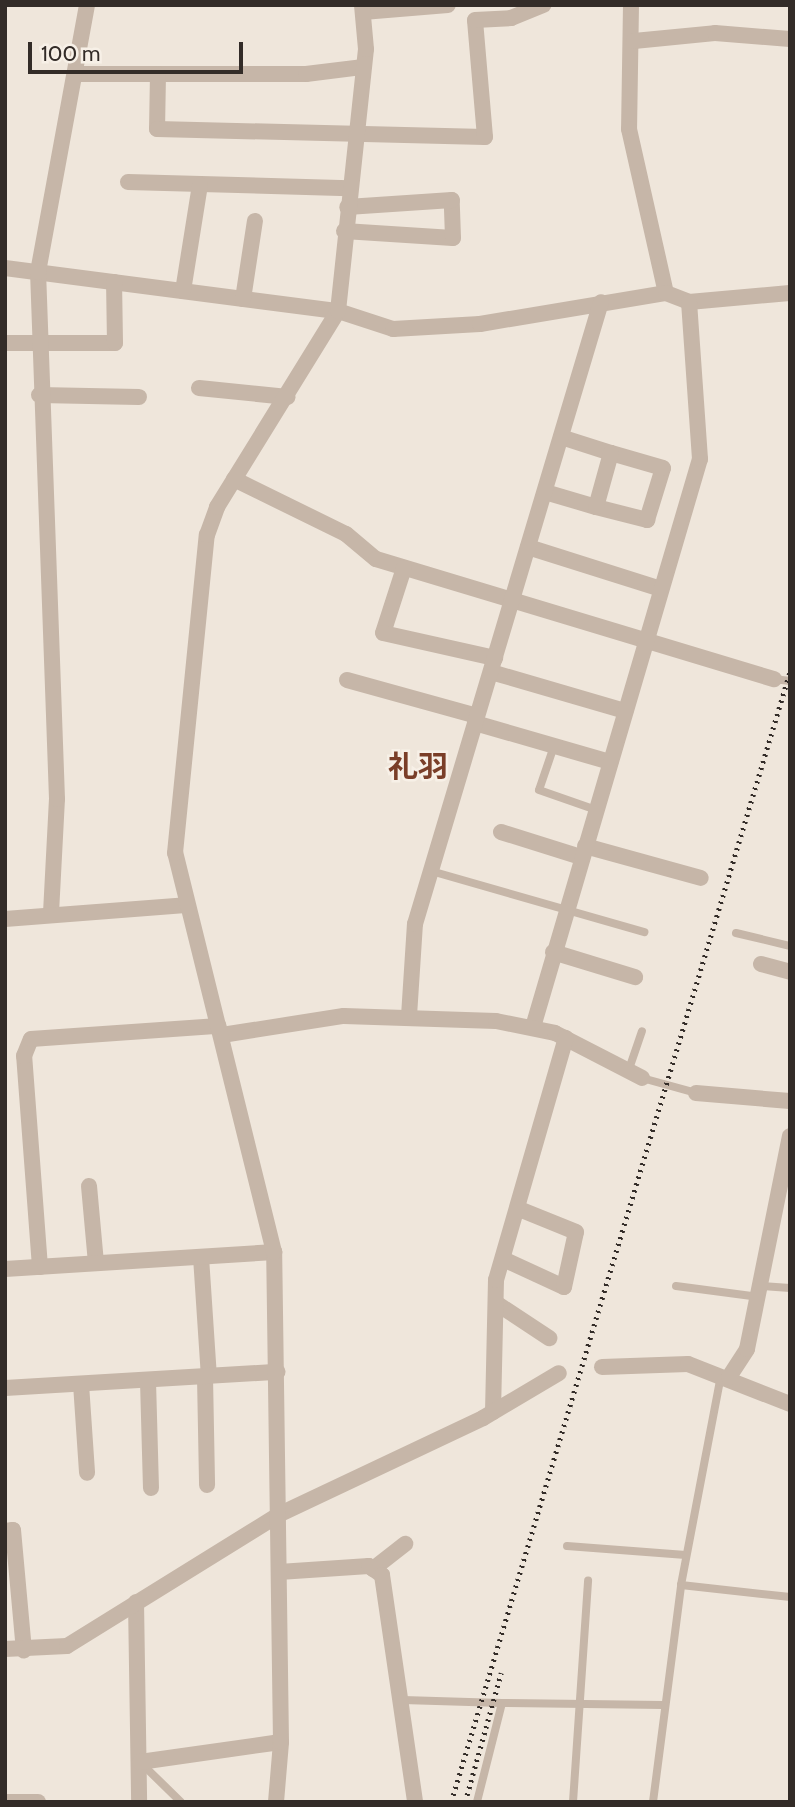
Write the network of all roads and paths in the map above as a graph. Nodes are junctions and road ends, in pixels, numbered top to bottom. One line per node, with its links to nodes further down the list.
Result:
1 (88, 5): 9 (street)
2 (447, 5): 5 (street)
3 (544, 5): 11 (street)
4 (631, 5): 7 (street)
5 (363, 9): 8 (street)
6 (790, 39): 7 (street)
7 (634, 41): 22 (street)
8 (362, 67): 10 (street); 11 (street)
9 (75, 74): 10 (street); 19 (street)
10 (158, 74): 11 (street)
11 (354, 139): 14 (street)
12 (128, 182): 13 (street)
13 (200, 185): 14 (street); 21 (street)
14 (349, 188): 15 (street)
15 (346, 207): 17 (street); 17 (street)
16 (255, 220): 24 (street)
17 (344, 231): 27 (street)
18 (5, 268): 19 (street)
19 (38, 272): 20 (street); 28 (street)
20 (114, 282): 21 (street); 28 (street)
21 (183, 291): 24 (street)
22 (666, 293): 25 (street); 26 (street)
23 (790, 293): 26 (street)
24 (243, 299): 27 (street)
25 (601, 302): 27 (street); 34 (street)
26 (689, 302): 41 (street)
27 (338, 311): 33 (street)
28 (38, 342): 29 (street); 31 (street)
29 (5, 344)
30 (199, 388): 33 (street)
31 (39, 395): 32 (street); 58 (street)
32 (139, 397)
33 (288, 397): 36 (street)
34 (561, 437): 35 (street); 37 (street)
35 (611, 453): 38 (street); 38 (street)
36 (234, 479): 40 (street); 56 (street)
37 (545, 492): 38 (street); 39 (street)
38 (596, 507)
39 (528, 547): 41 (street); 42 (street)
40 (404, 568): 42 (street); 44 (street)
41 (661, 589): 43 (street)
42 (512, 604): 43 (street); 44 (street)
43 (646, 642): 46 (street); 47 (street)
44 (493, 665): 47 (street); 48 (street)
45 (346, 680): 48 (street)
46 (782, 680)
47 (625, 711): 50 (street)
48 (476, 720): 49 (street); 54 (street)
49 (554, 746): 50 (street); 51 (lane)
50 (610, 762): 51 (street)
51 (596, 810): 53 (street)
52 (501, 832): 53 (street)
53 (583, 851): 55 (street); 57 (street)
54 (431, 871): 57 (lane); 67 (street)
55 (701, 878)
56 (185, 905): 58 (street); 69 (street)
57 (566, 910): 60 (lane); 63 (street)
58 (51, 913): 59 (street)
59 (5, 919)
60 (644, 932)
61 (736, 933): 62 (lane)
62 (790, 946)
63 (553, 952): 66 (street); 68 (street)
64 (761, 964): 65 (street)
65 (790, 972)
66 (635, 977)
67 (409, 1016): 68 (street); 69 (street)
68 (533, 1027): 71 (street)
69 (220, 1030): 78 (street); 82 (street)
70 (642, 1031): 72 (lane)
71 (566, 1038): 72 (street); 77 (street)
72 (635, 1075): 73 (lane)
73 (696, 1093): 74 (street)
74 (790, 1101)
75 (790, 1136): 86 (street)
76 (89, 1186): 81 (street)
77 (519, 1209): 80 (street); 80 (street)
78 (274, 1252): 79 (street); 90 (street)
79 (201, 1257): 81 (street); 93 (street)
80 (503, 1259): 87 (street)
81 (96, 1263): 82 (street)
82 (40, 1267): 83 (street)
83 (5, 1269)
84 (676, 1286): 86 (lane)
85 (790, 1288): 86 (lane)
86 (760, 1291): 92 (street)
87 (495, 1303): 88 (street); 98 (street)
88 (550, 1338)
89 (602, 1367): 92 (street)
90 (278, 1371): 93 (street); 102 (street)
91 (559, 1373): 98 (street)
92 (725, 1375): 97 (street); 106 (lane)
93 (207, 1377): 94 (street); 100 (street)
94 (148, 1381): 95 (street); 101 (street)
95 (80, 1384): 96 (street); 99 (street)
96 (5, 1388)
97 (790, 1404)
98 (493, 1412): 102 (street)
99 (87, 1473)
100 (207, 1485)
101 (151, 1488)
102 (278, 1515): 108 (street); 112 (street)
103 (5, 1531): 114 (street)
104 (405, 1544): 107 (street)
105 (567, 1546): 106 (lane)
106 (685, 1555): 110 (lane)
107 (373, 1569): 108 (street); 115 (street)
108 (279, 1572): 119 (street)
109 (588, 1581): 116 (lane)
110 (681, 1585): 111 (lane); 118 (lane)
111 (790, 1597)
112 (136, 1602): 114 (street); 120 (street)
113 (5, 1649): 114 (street)
114 (24, 1650)
115 (403, 1700): 117 (lane); 126 (street)
116 (581, 1702): 117 (lane); 118 (lane); 128 (lane)
117 (502, 1703): 127 (lane)
118 (663, 1705): 129 (lane)
119 (281, 1741): 120 (street); 125 (street)
120 (139, 1762): 123 (street); 124 (lane)
121 (5, 1802): 122 (street)
122 (38, 1802)
123 (139, 1802)
124 (181, 1802)
125 (276, 1802)
126 (415, 1802)
127 (477, 1802)
128 (573, 1802)
129 (653, 1802)

